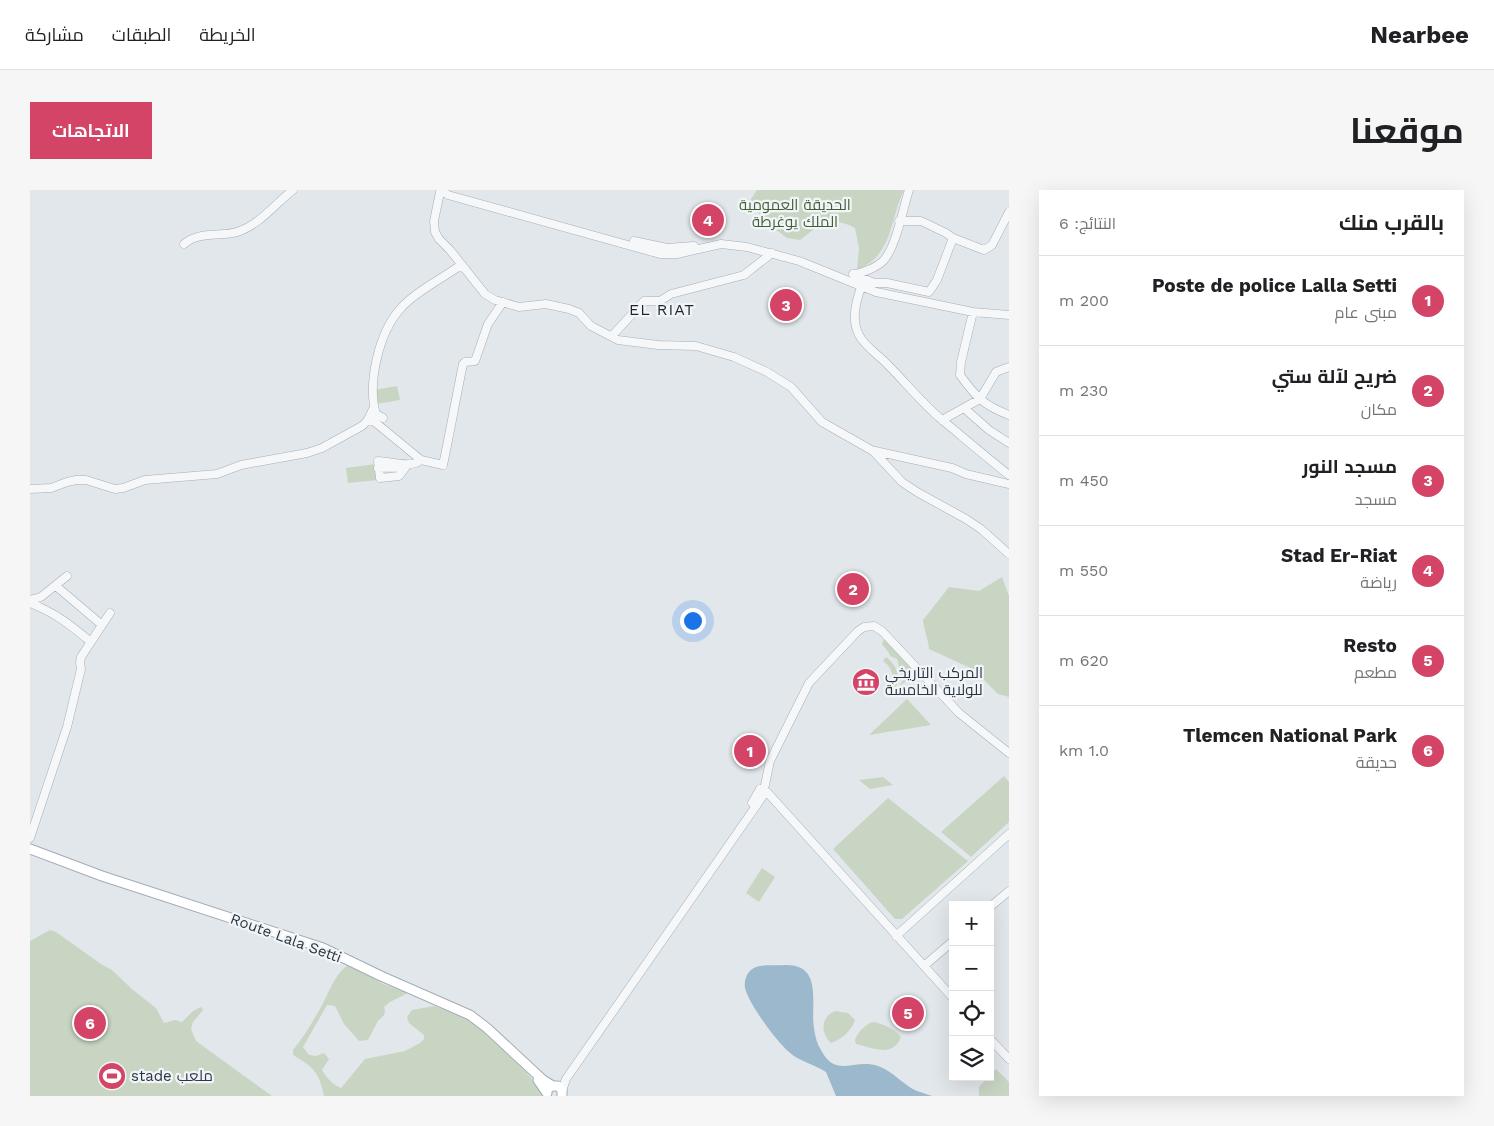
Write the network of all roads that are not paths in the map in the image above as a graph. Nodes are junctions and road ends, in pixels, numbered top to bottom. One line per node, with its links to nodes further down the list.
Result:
1 (293, 190): 7 (street)
2 (909, 190): 5 (street)
3 (439, 191): 8 (street); 9 (street)
4 (1009, 212): 6 (street)
5 (899, 221): 6 (street); 10 (street)
6 (953, 238): 10 (street)
7 (184, 244)
8 (772, 253): 11 (street); 16 (street)
9 (461, 265): 13 (street); 19 (street)
10 (853, 274): 11 (street)
11 (830, 275): 12 (street)
12 (860, 287): 14 (street); 24 (street)
13 (502, 302): 16 (street); 27 (street)
14 (973, 312): 15 (street); 18 (street)
15 (1009, 315)
16 (612, 336): 26 (street)
17 (1009, 367): 18 (street)
18 (980, 399): 20 (street); 21 (street)
19 (374, 407): 22 (street); 23 (street)
20 (964, 408): 24 (street); 25 (street)
21 (1009, 414)
22 (383, 418)
23 (368, 419): 27 (street); 31 (street)
24 (942, 420): 29 (street)
25 (1009, 444)
26 (873, 451): 30 (street); 32 (street)
27 (421, 460): 28 (street)
28 (379, 471)
29 (1009, 476)
30 (1009, 484)
31 (30, 490)
32 (1009, 554)
33 (67, 576): 34 (street)
34 (56, 586): 35 (street); 39 (street)
35 (42, 596): 36 (street); 37 (street)
36 (30, 602): 37 (street)
37 (40, 607): 40 (street)
38 (110, 613): 39 (street)
39 (102, 625): 40 (street)
40 (91, 642): 44 (street)
41 (1009, 753): 42 (street)
42 (764, 790): 48 (street); 55 (street); 56 (street)
43 (1009, 834): 48 (street)
44 (30, 838)
45 (30, 849): 54 (main road, Route Lala Setti)
46 (1009, 891): 47 (street)
47 (994, 904)
48 (896, 936): 50 (street)
49 (949, 944): 50 (street)
50 (924, 966): 51 (street)
51 (949, 994)
52 (994, 1043): 53 (street)
53 (1009, 1060)
54 (524, 1062): 55 (main road); 57 (main road)
55 (554, 1086): 56 (main road); 57 (main road)
56 (562, 1094)
57 (547, 1095)

